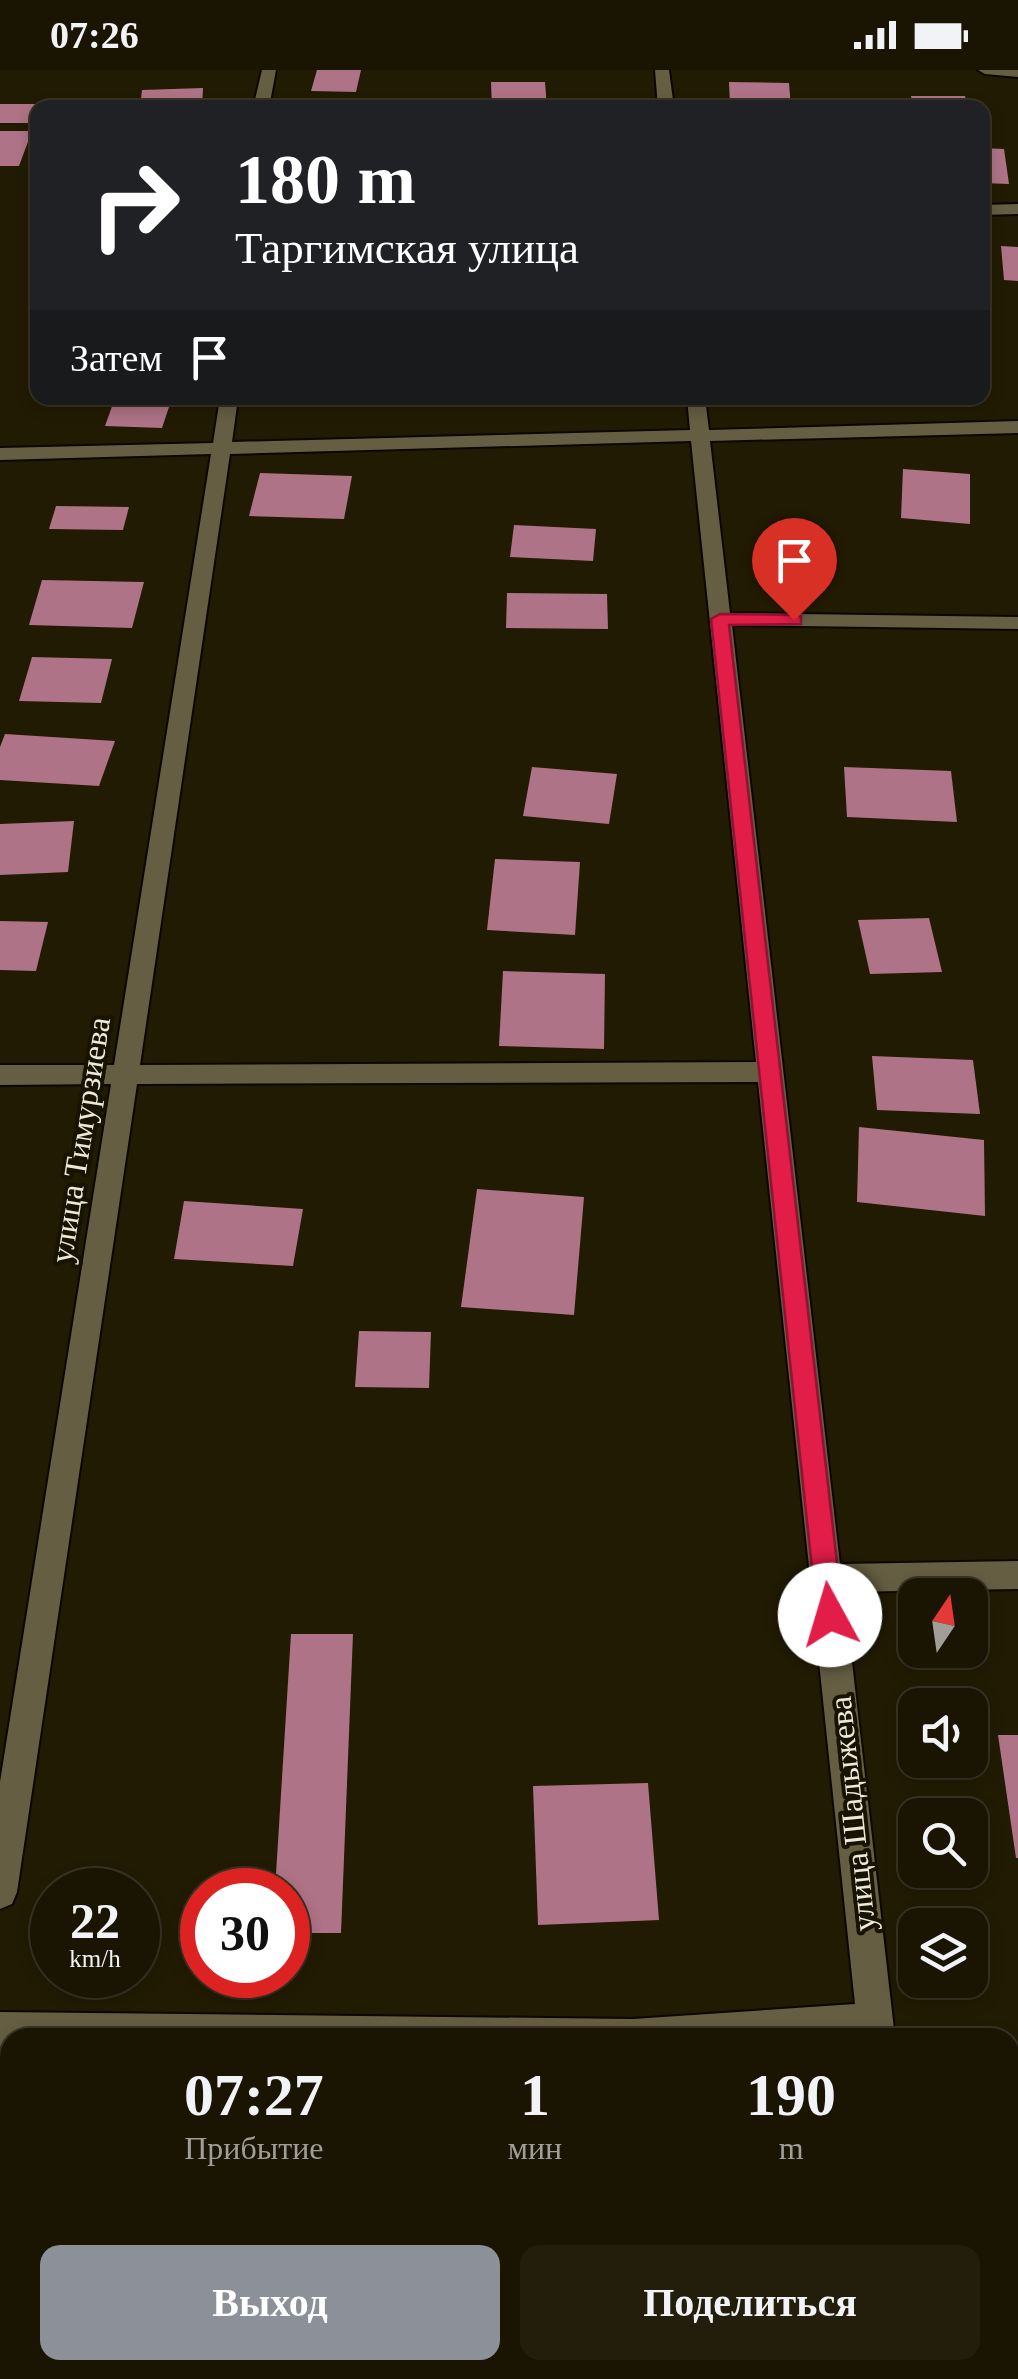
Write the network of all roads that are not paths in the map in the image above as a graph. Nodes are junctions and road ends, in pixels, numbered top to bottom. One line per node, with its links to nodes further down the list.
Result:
1 (269, 70): 5 (street)
2 (662, 70): 6 (street)
3 (985, 70): 4 (street)
4 (1018, 73)
5 (263, 100)
6 (665, 100)
7 (990, 210): 8 (street)
8 (1018, 210)
9 (228, 405): 13 (street, улица Тимурзиева)
10 (697, 405): 12 (street, улица Шадыжева)
11 (1018, 427): 12 (street)
12 (700, 438): 13 (street); 15 (street, улица Шадыжева)
13 (224, 451): 14 (street); 18 (street, улица Тимурзиева)
14 (0, 454)
15 (720, 619): 16 (street); 17 (street, улица Шадыжева)
16 (1018, 622)
17 (770, 1072): 18 (street); 21 (street, улица Шадыжева)
18 (126, 1073): 19 (street); 22 (street, улица Тимурзиева)
19 (0, 1076)
20 (1018, 1575): 21 (street)
21 (826, 1578): 23 (street, улица Шадыжева)
22 (0, 1892)
23 (876, 2028)

